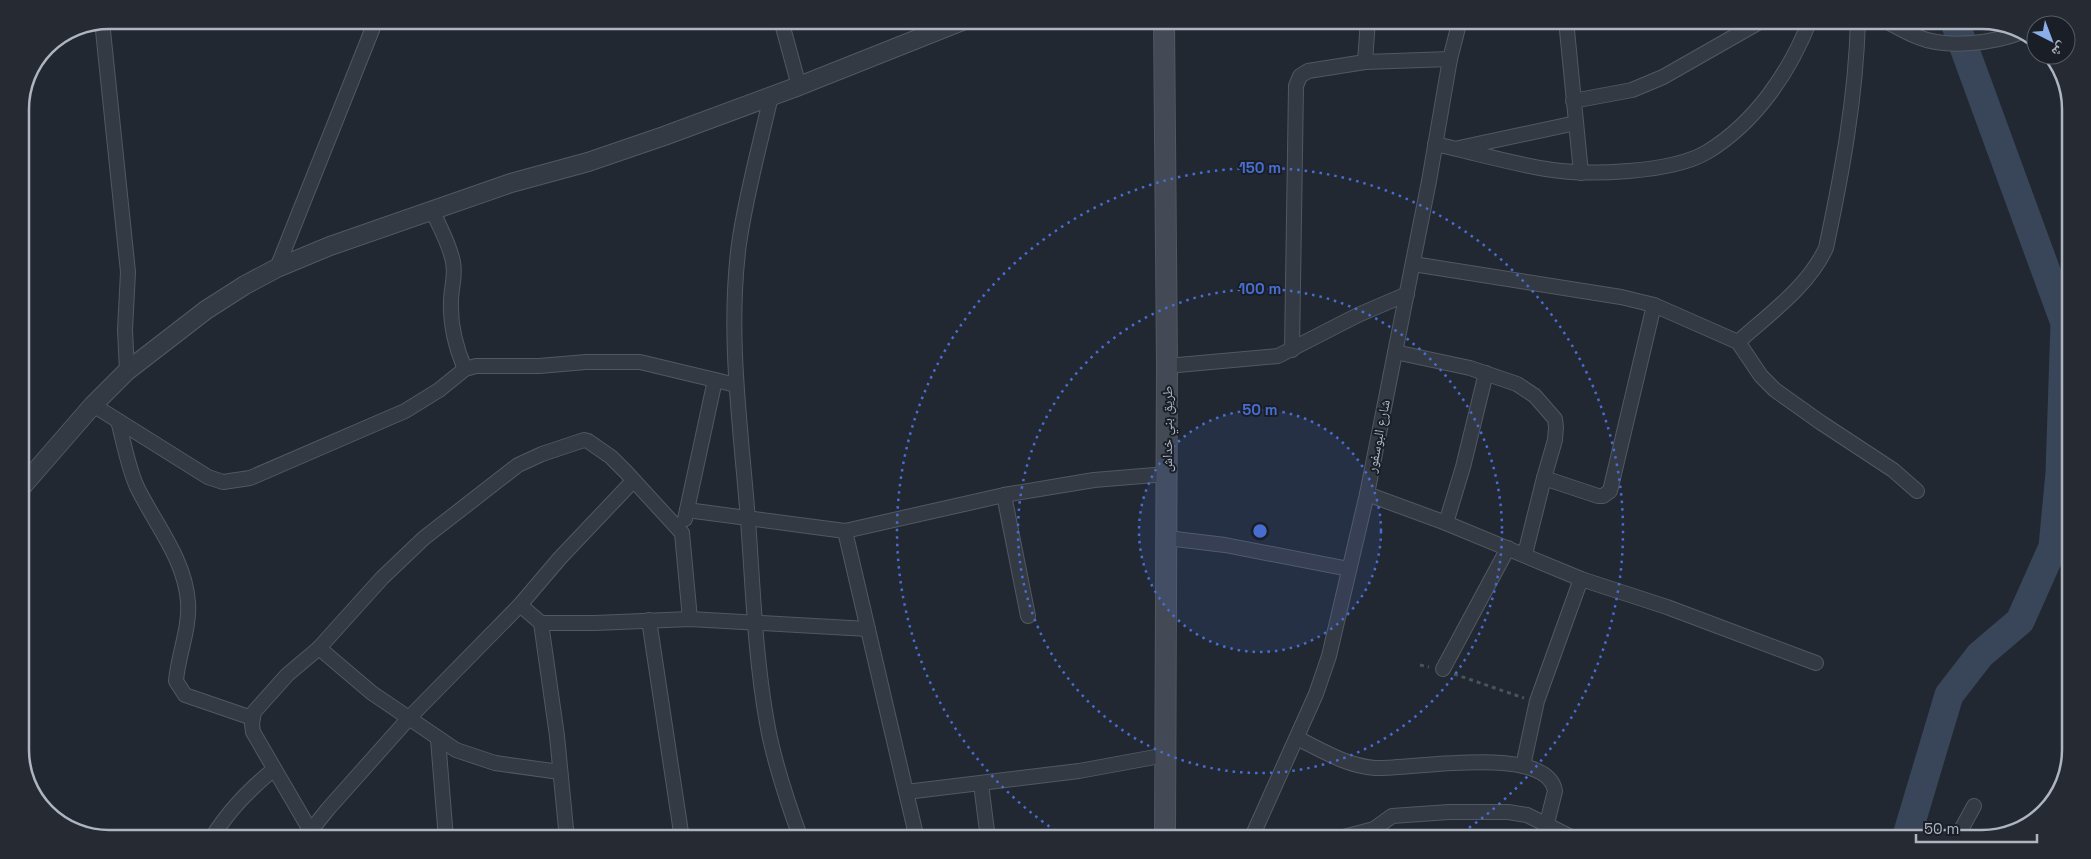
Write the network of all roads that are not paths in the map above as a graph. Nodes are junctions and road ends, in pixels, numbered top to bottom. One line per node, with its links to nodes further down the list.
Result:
1 (103, 29): 33 (street)
2 (372, 29): 25 (street)
3 (783, 29): 16 (street)
4 (942, 29): 16 (street)
5 (1164, 29): 31 (main road, طريق بني خداش)
6 (1367, 29): 15 (street)
7 (1458, 29): 14 (street, شارع البوسفور)
8 (1567, 29): 18 (street)
9 (1746, 29): 18 (street)
10 (1806, 29): 22 (street)
11 (1858, 29): 28 (street)
12 (1901, 29): 13 (street)
13 (2013, 35)
14 (1450, 59): 15 (street); 20 (street, شارع البوسفور)
15 (1365, 62): 29 (street)
16 (799, 86): 17 (street)
17 (771, 96): 23 (street); 36 (street)
18 (1573, 101): 19 (street)
19 (1576, 123): 21 (street); 22 (street)
20 (1435, 144): 21 (street); 24 (street, شارع البوسفور)
21 (1455, 148): 22 (street)
22 (1581, 173)
23 (433, 212): 25 (street); 32 (street)
24 (1414, 264): 26 (street, شارع البوسفور); 27 (street)
25 (276, 268): 33 (street)
26 (1407, 294): 29 (street); 30 (street, شارع البوسفور)
27 (1654, 305): 28 (street); 40 (street)
28 (1738, 342): 43 (street)
29 (1292, 350): 31 (street)
30 (1395, 352): 34 (street); 44 (street, شارع البوسفور)
31 (1167, 366): 39 (main road, طريق بني خداش)
32 (465, 369): 35 (street); 38 (street)
33 (127, 371): 37 (street)
34 (1486, 373): 40 (street); 48 (street)
35 (715, 380): 36 (street); 46 (street)
36 (736, 385): 47 (street)
37 (93, 405): 38 (street); 41 (street)
38 (118, 421): 66 (street)
39 (1166, 474): 45 (street); 51 (main road, طريق بني خداش)
40 (1544, 478): 53 (street)
41 (29, 479)
42 (633, 481): 50 (street); 56 (street); 63 (street)
43 (1917, 491)
44 (1367, 494): 48 (street); 54 (street, شارع البوسفور)
45 (1004, 495): 49 (street); 57 (street)
46 (687, 510): 47 (street); 50 (street)
47 (748, 519): 49 (street); 61 (street)
48 (1446, 523): 52 (street)
49 (844, 531): 62 (street)
50 (682, 533): 58 (street)
51 (1167, 538): 54 (street); 70 (main road, طريق بني خداش)
52 (1508, 548): 53 (street); 65 (street)
53 (1525, 554): 55 (street)
54 (1350, 569): 68 (street, شارع البوسفور)
55 (1581, 578): 64 (street); 71 (street)
56 (520, 605): 60 (street); 67 (street)
57 (1028, 616)
58 (690, 619): 59 (street); 61 (street)
59 (648, 620): 60 (street); 83 (street)
60 (541, 623): 73 (street)
61 (754, 623): 62 (street); 84 (street)
62 (868, 629): 75 (street)
63 (319, 648): 66 (street); 67 (street)
64 (1816, 663)
65 (1444, 669)
66 (252, 718): 72 (street)
67 (409, 718): 69 (street); 80 (street)
68 (1297, 738): 71 (street); 88 (street, شارع البوسفور)
69 (438, 739): 73 (street); 81 (street)
70 (1166, 755): 74 (street); 87 (main road, طريق بني خداش)
71 (1523, 766): 77 (street)
72 (274, 769): 78 (street); 79 (street)
73 (560, 772): 82 (street)
74 (981, 784): 75 (street); 86 (street)
75 (906, 792): 85 (street)
76 (1974, 806): 92 (street)
77 (1546, 824): 89 (street); 90 (street); 91 (street)
78 (217, 830)
79 (305, 830)
80 (311, 830)
81 (445, 830)
82 (566, 830)
83 (681, 830)
84 (798, 830)
85 (915, 830)
86 (987, 830)
87 (1165, 830)
88 (1255, 830)
89 (1374, 830)
90 (1545, 830)
91 (1558, 830)
92 (1961, 830)

